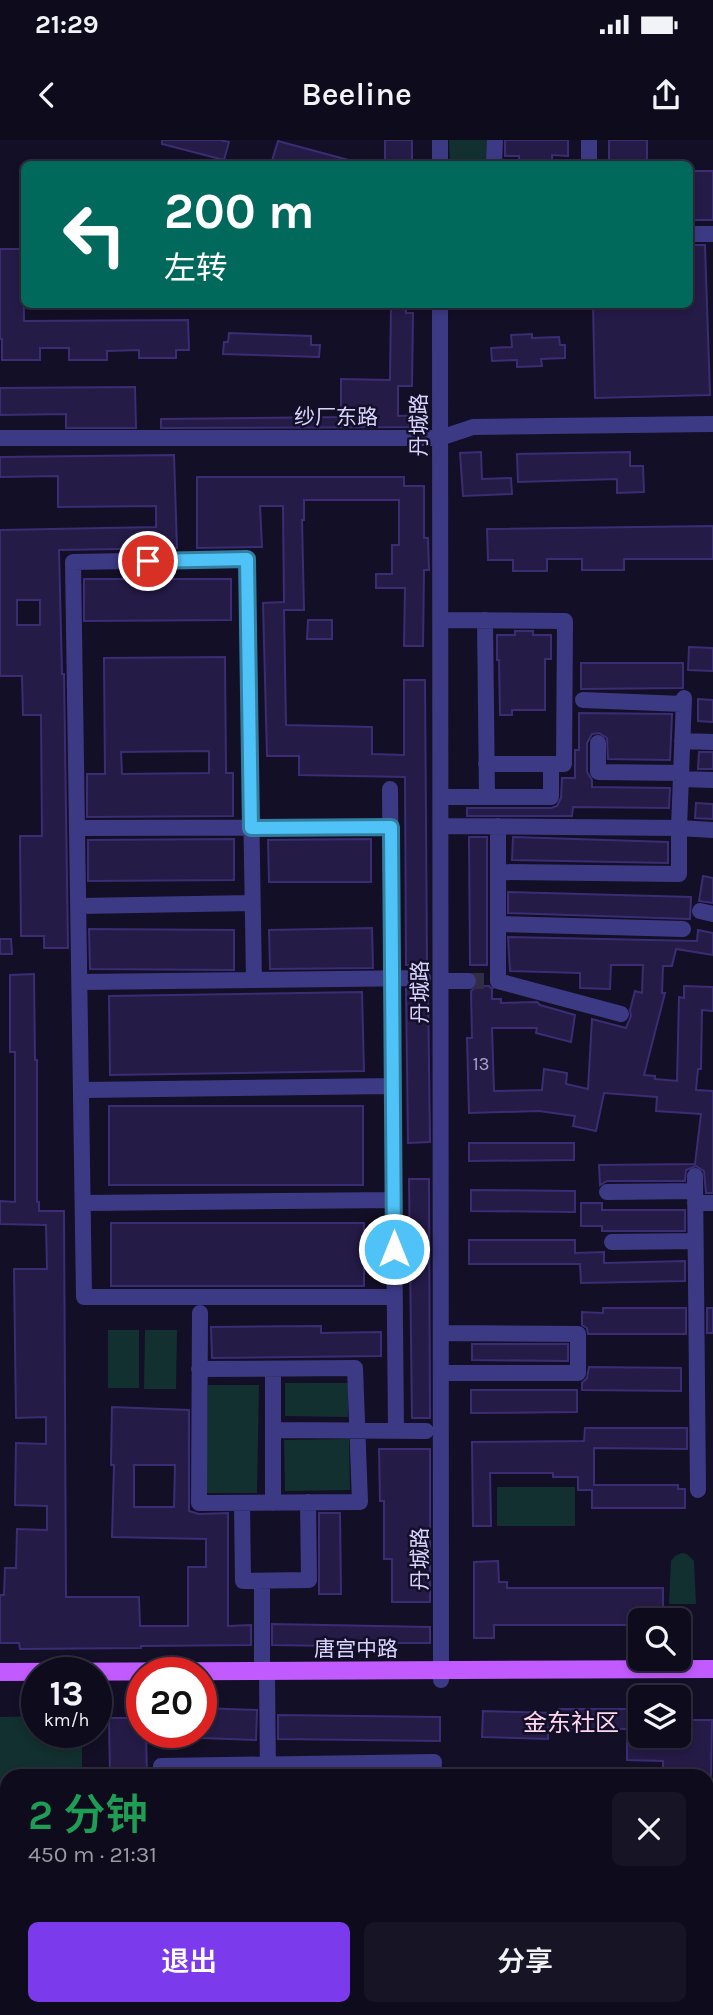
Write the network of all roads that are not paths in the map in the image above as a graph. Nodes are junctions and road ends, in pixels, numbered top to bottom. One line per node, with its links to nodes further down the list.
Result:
1 (440, 140): 4 (street)
2 (495, 140): 5 (street)
3 (589, 140): 6 (street)
4 (440, 161)
5 (494, 161)
6 (589, 161)
7 (693, 234): 8 (street)
8 (713, 234)
9 (440, 308): 12 (street, 丹城路)
10 (713, 424): 12 (street, 纱厂东路)
11 (0, 438): 12 (street, 纱厂东路)
12 (440, 438): 13 (street, 丹城路)
13 (440, 620): 14 (street); 24 (street, 丹城路)
14 (485, 620): 19 (street); 20 (street)
15 (583, 700): 16 (street)
16 (682, 741): 17 (street); 21 (street)
17 (713, 742)
18 (598, 743): 21 (street)
19 (486, 764): 20 (street); 25 (street)
20 (551, 764): 25 (street)
21 (681, 776): 22 (street); 31 (street)
22 (713, 780)
23 (390, 789): 27 (street)
24 (441, 797): 25 (street); 26 (street, 丹城路)
25 (487, 797)
26 (440, 826): 28 (street); 41 (street, 丹城路)
27 (391, 827): 30 (street); 38 (street)
28 (498, 827): 31 (street); 33 (street)
29 (78, 828): 30 (street); 30 (street); 35 (street)
30 (251, 828): 34 (street)
31 (680, 828): 32 (street); 33 (street)
32 (713, 830)
33 (498, 872): 36 (street)
34 (252, 903): 35 (street); 40 (street)
35 (79, 906): 43 (street)
36 (498, 924): 37 (street); 44 (street)
37 (683, 929)
38 (392, 978): 39 (street); 40 (street); 45 (street)
39 (423, 978)
40 (254, 980): 43 (street)
41 (440, 981): 42 (street); 59 (street, 丹城路)
42 (468, 981)
43 (80, 982): 46 (street)
44 (621, 1014)
45 (393, 1086): 46 (street); 49 (street)
46 (82, 1090): 50 (street)
47 (695, 1190): 48 (street); 51 (street); 52 (street)
48 (607, 1192)
49 (394, 1200): 50 (street); 56 (street)
50 (83, 1203): 56 (street)
51 (713, 1203)
52 (695, 1241): 53 (street); 54 (street)
53 (612, 1242)
54 (695, 1263): 55 (street); 57 (street)
55 (713, 1263)
56 (395, 1297): 67 (street)
57 (705, 1309): 60 (street)
58 (200, 1313): 61 (street)
59 (441, 1333): 63 (street, 丹城路); 63 (street)
60 (705, 1367): 64 (street)
61 (199, 1369): 62 (street); 70 (street)
62 (273, 1369): 65 (street); 66 (street)
63 (441, 1373): 77 (street, 丹城路)
64 (705, 1415): 69 (street)
65 (274, 1430): 66 (street); 71 (street)
66 (358, 1430): 67 (street); 72 (street)
67 (396, 1430): 68 (street)
68 (426, 1431)
69 (698, 1490)
70 (242, 1503): 71 (street); 73 (street)
71 (273, 1503): 72 (street)
72 (308, 1503): 73 (street)
73 (262, 1581): 76 (street)
74 (713, 1668): 77 (main road, 唐宫中路)
75 (0, 1672): 76 (main road, 唐宫中路)
76 (266, 1675): 77 (main road, 唐宫中路); 79 (main road, 唐宫中路); 84 (street)
77 (441, 1675): 78 (main road, 唐宫中路)
78 (713, 1677)
79 (217, 1680)
80 (0, 1682): 81 (main road)
81 (21, 1682)
82 (161, 1769): 83 (street)
83 (241, 1769)
84 (268, 1769)
85 (289, 1769): 86 (street)
86 (433, 1769)

